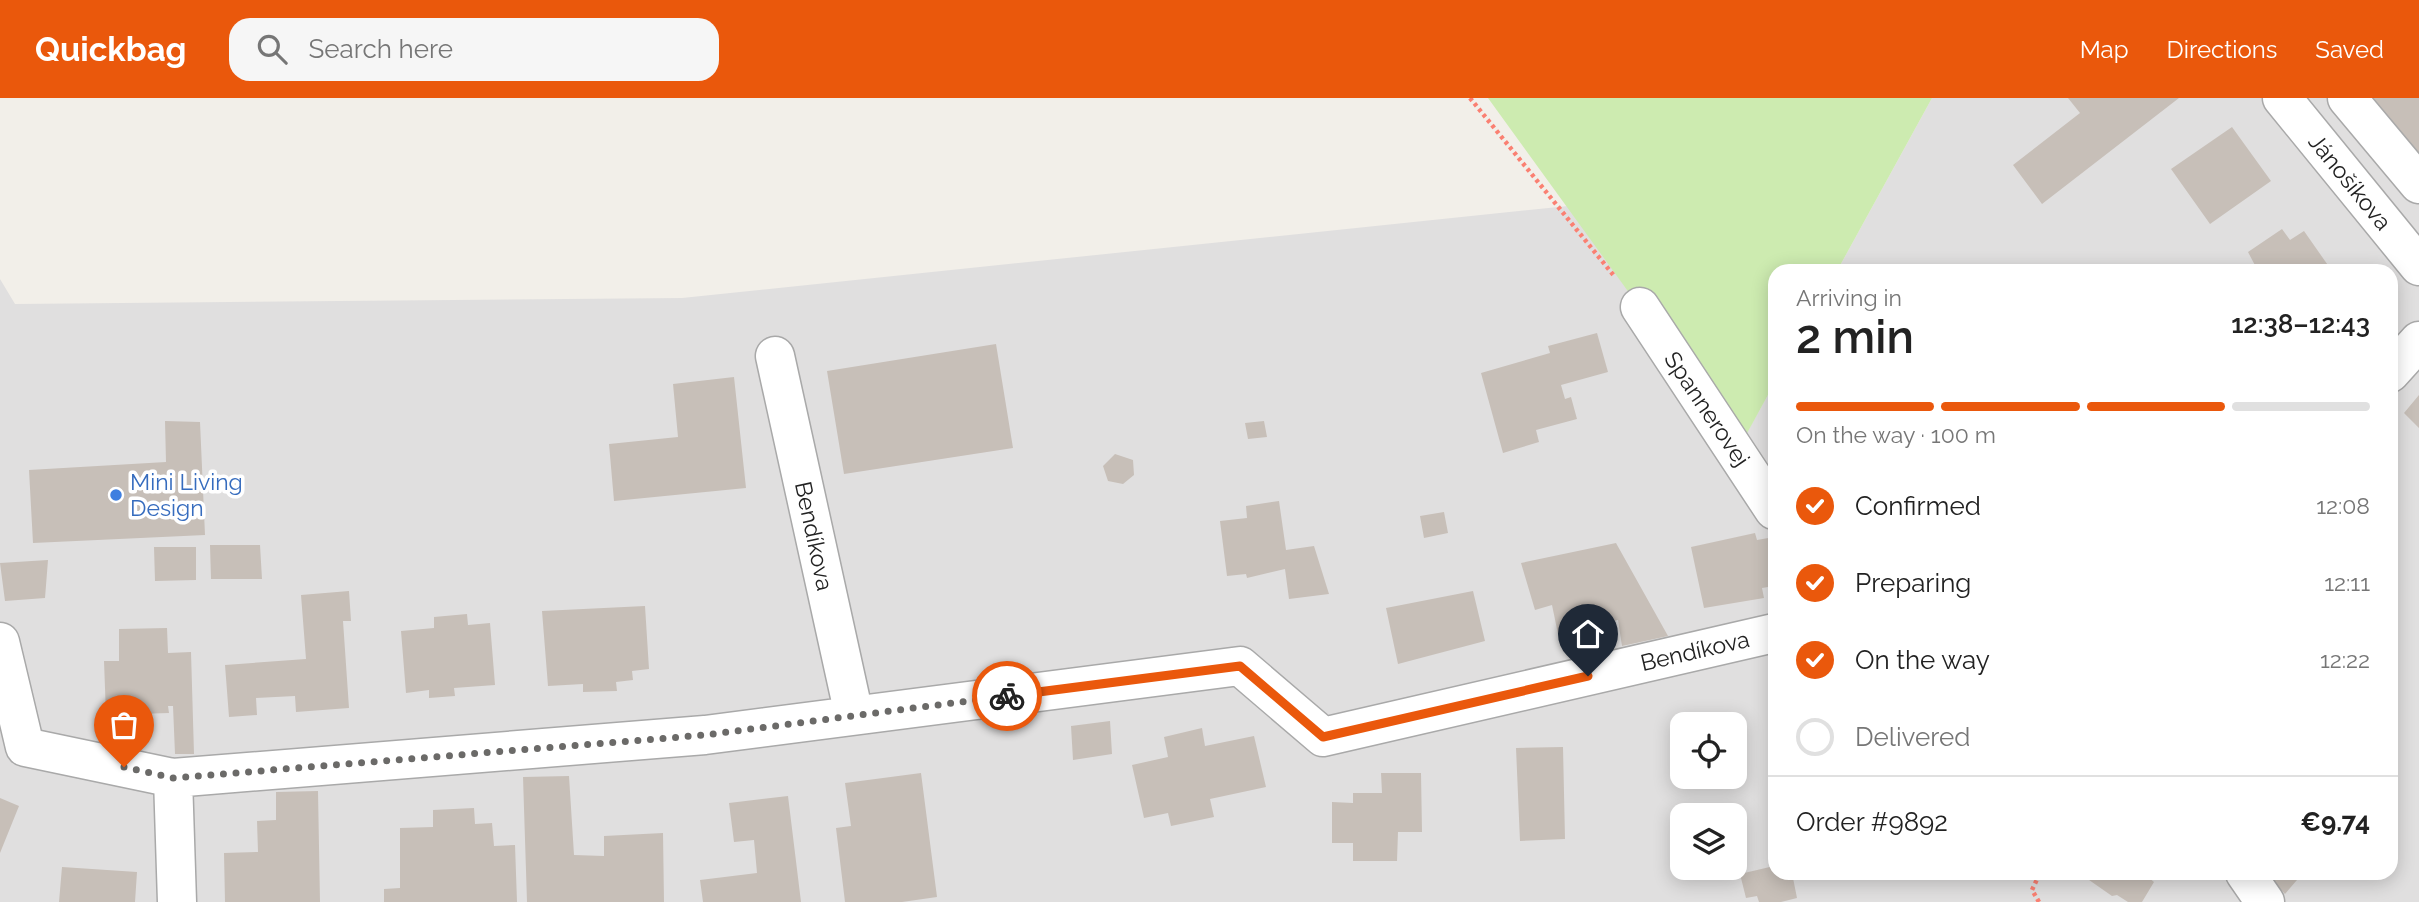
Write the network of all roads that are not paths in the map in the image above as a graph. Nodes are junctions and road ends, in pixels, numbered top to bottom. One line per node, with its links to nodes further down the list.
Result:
1 (2282, 98): 4 (street, Jánošíkova)
2 (2347, 98): 3 (street)
3 (2419, 184)
4 (2419, 266)
5 (1640, 307): 9 (street, Spannerovej)
6 (2419, 341): 8 (street)
7 (775, 356): 12 (street, Bendíkova)
8 (2398, 364)
9 (1768, 501)
10 (1768, 634): 12 (street, Bendíkova)
11 (0, 642): 13 (street, Bendíkova)
12 (854, 715): 13 (street, Bendíkova)
13 (173, 778): 15 (street)
14 (2250, 880): 16 (street)
15 (177, 902)
16 (2265, 902)

